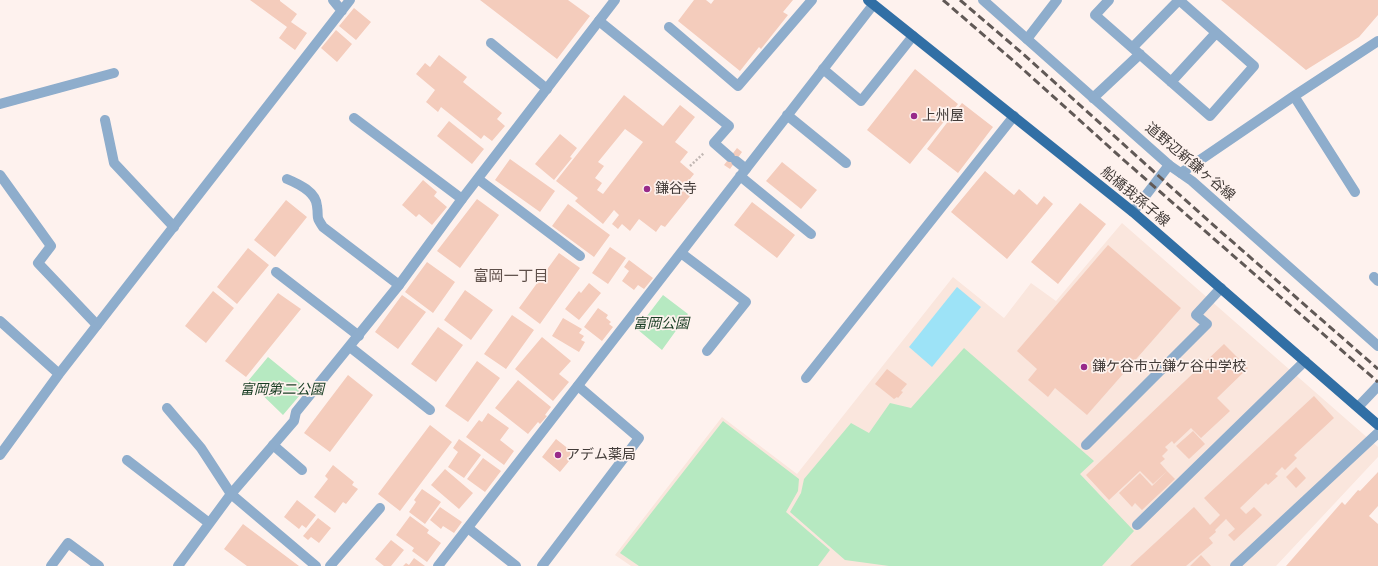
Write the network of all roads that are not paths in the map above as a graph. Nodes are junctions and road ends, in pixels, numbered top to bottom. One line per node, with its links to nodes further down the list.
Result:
1 (333, 0): 10 (street)
2 (350, 0): 10 (street)
3 (615, 0): 11 (street)
4 (812, 0): 12 (street)
5 (983, 0): 15 (street, 道野辺新鎌ヶ谷線)
6 (1057, 0): 15 (street)
7 (1109, 0): 18 (street)
8 (1179, 0): 13 (street); 18 (street)
9 (870, 2): 14 (main road, 船橋我孫子線); 19 (street)
10 (342, 11): 40 (street)
11 (599, 21): 22 (street); 32 (street)
12 (669, 27)
13 (1216, 34): 21 (street); 21 (street)
14 (913, 36): 19 (street); 27 (main road, 船橋我孫子線)
15 (1027, 39): 24 (street, 道野辺新鎌ヶ谷線)
16 (1378, 41): 23 (street)
17 (491, 43): 22 (street)
18 (1136, 51): 21 (street); 24 (street)
19 (823, 69): 26 (street)
20 (114, 73): 25 (street)
21 (1172, 82)
22 (548, 89): 36 (street)
23 (1294, 96): 33 (street); 37 (street)
24 (1093, 98): 31 (street, 道野辺新鎌ヶ谷線)
25 (0, 104)
26 (787, 116): 30 (street); 32 (street)
27 (1014, 116): 39 (main road, 船橋我孫子線); 55 (street)
28 (354, 118): 38 (street)
29 (105, 120): 40 (street)
30 (846, 163)
31 (1169, 165): 33 (street, 道野辺新鎌ヶ谷線); 39 (street)
32 (743, 173): 41 (street); 42 (street)
33 (1181, 173): 50 (street, 道野辺新鎌ヶ谷線)
34 (0, 175): 48 (street)
35 (287, 179): 45 (street)
36 (478, 179): 38 (street); 43 (street)
37 (1355, 192)
38 (462, 199): 45 (street)
39 (1133, 212): 46 (main road, 船橋我孫子線)
40 (174, 227): 48 (street)
41 (811, 234)
42 (681, 253): 52 (street); 56 (street)
43 (580, 256)
44 (276, 272): 49 (street)
45 (399, 285): 49 (street)
46 (1221, 288): 53 (main road, 船橋我孫子線); 64 (street)
47 (0, 321): 54 (street)
48 (97, 325): 54 (street)
49 (359, 336): 51 (street)
50 (1378, 346)
51 (350, 347): 60 (street); 63 (street)
52 (707, 351)
53 (1305, 361): 58 (main road, 船橋我孫子線); 71 (street)
54 (59, 374): 65 (street)
55 (806, 378)
56 (578, 386): 72 (street); 80 (street)
57 (1378, 386): 58 (street)
58 (1358, 407): 61 (main road, 船橋我孫子線)
59 (167, 408): 68 (street)
60 (430, 410)
61 (1378, 425)
62 (1378, 433): 81 (street)
63 (273, 445): 67 (street); 68 (street)
64 (1086, 445)
65 (0, 455)
66 (128, 460): 70 (street)
67 (302, 470)
68 (231, 494): 70 (street); 76 (street)
69 (380, 508): 77 (street)
70 (209, 523): 73 (street)
71 (1137, 525)
72 (468, 528): 78 (street); 79 (street)
73 (179, 565)
74 (51, 566): 75 (street)
75 (99, 566)
76 (316, 566)
77 (330, 566)
78 (438, 566)
79 (516, 566)
80 (542, 566)
81 (1236, 566)

